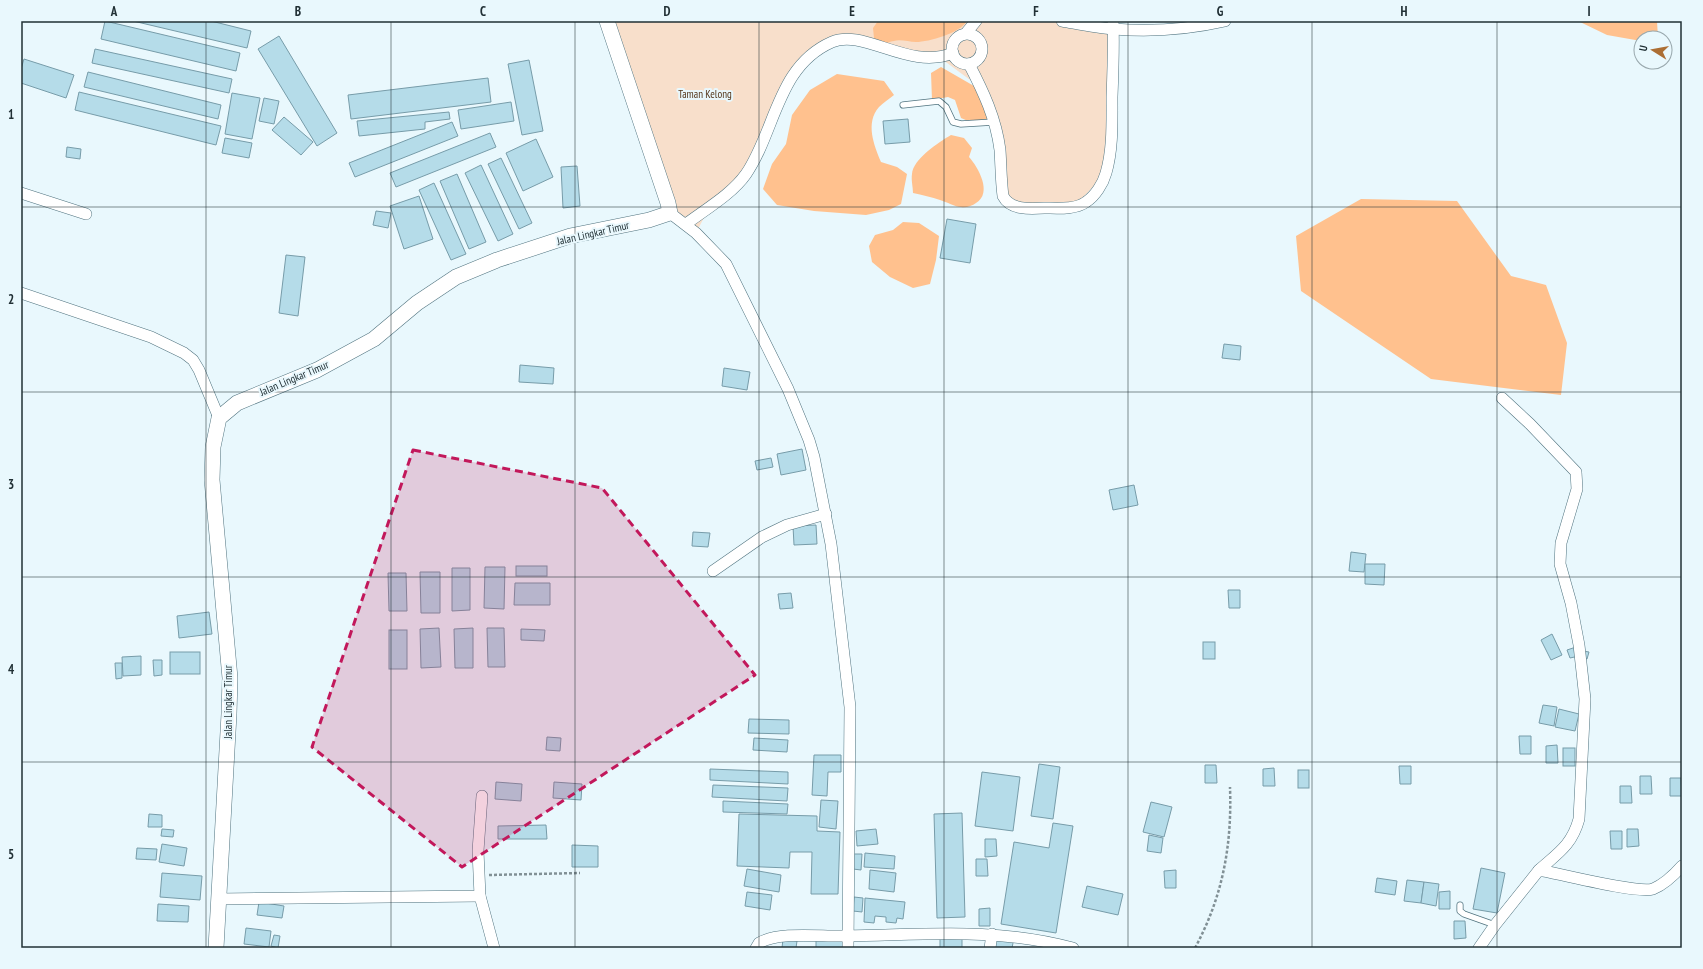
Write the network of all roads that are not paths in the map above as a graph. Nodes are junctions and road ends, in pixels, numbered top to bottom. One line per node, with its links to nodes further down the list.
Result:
1 (607, 21): 12 (main road)
2 (976, 21): 6 (street)
3 (1062, 21): 5 (street)
4 (1225, 21): 5 (street)
5 (1113, 25): 10 (street)
6 (966, 33): 7 (street); 8 (street)
7 (953, 53): 8 (street); 14 (street)
8 (968, 64): 10 (street)
9 (903, 106): 10 (lane)
10 (994, 122)
11 (21, 193): 13 (street)
12 (670, 213): 14 (street); 17 (main road, Jalan Lingkar Timur)
13 (86, 214)
14 (686, 224): 18 (street)
15 (21, 293): 17 (street)
16 (1502, 398): 22 (street)
17 (219, 418): 24 (main road, Jalan Lingkar Timur)
18 (826, 514): 19 (street); 28 (street)
19 (712, 572)
20 (482, 796): 23 (street)
21 (1682, 866): 22 (street)
22 (1539, 870): 26 (street)
23 (480, 896): 24 (street); 30 (street)
24 (219, 899): 29 (main road, Jalan Lingkar Timur)
25 (1460, 905): 26 (lane)
26 (1495, 925): 35 (street)
27 (992, 934): 28 (street); 33 (street); 34 (street)
28 (848, 936): 31 (street); 32 (street)
29 (216, 948)
30 (494, 948)
31 (756, 948)
32 (848, 948)
33 (990, 948)
34 (1073, 948)
35 (1479, 948)

